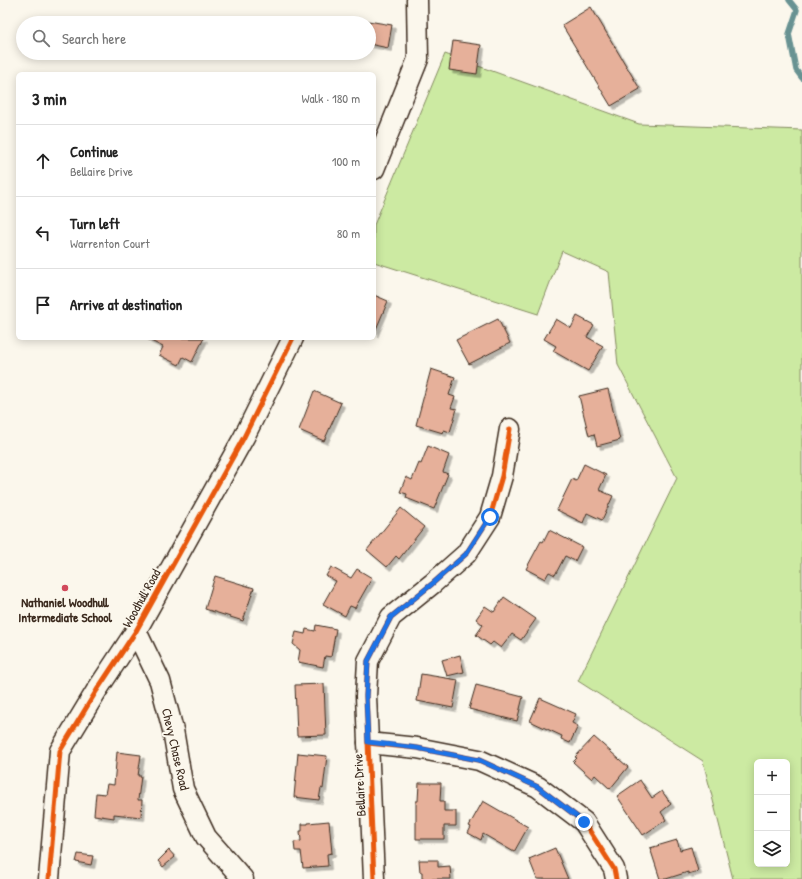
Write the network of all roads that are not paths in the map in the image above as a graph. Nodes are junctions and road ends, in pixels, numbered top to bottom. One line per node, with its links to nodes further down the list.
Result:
1 (417, 0): 2 (street)
2 (376, 164)
3 (292, 340): 5 (street, Woodhull Road)
4 (510, 429): 6 (street, Bellaire Drive)
5 (136, 630): 7 (street, Woodhull Road); 8 (street, Chevy Chase Road)
6 (368, 742): 9 (street, Bellaire Drive); 10 (street)
7 (49, 879)
8 (244, 879)
9 (374, 879)
10 (616, 879)

